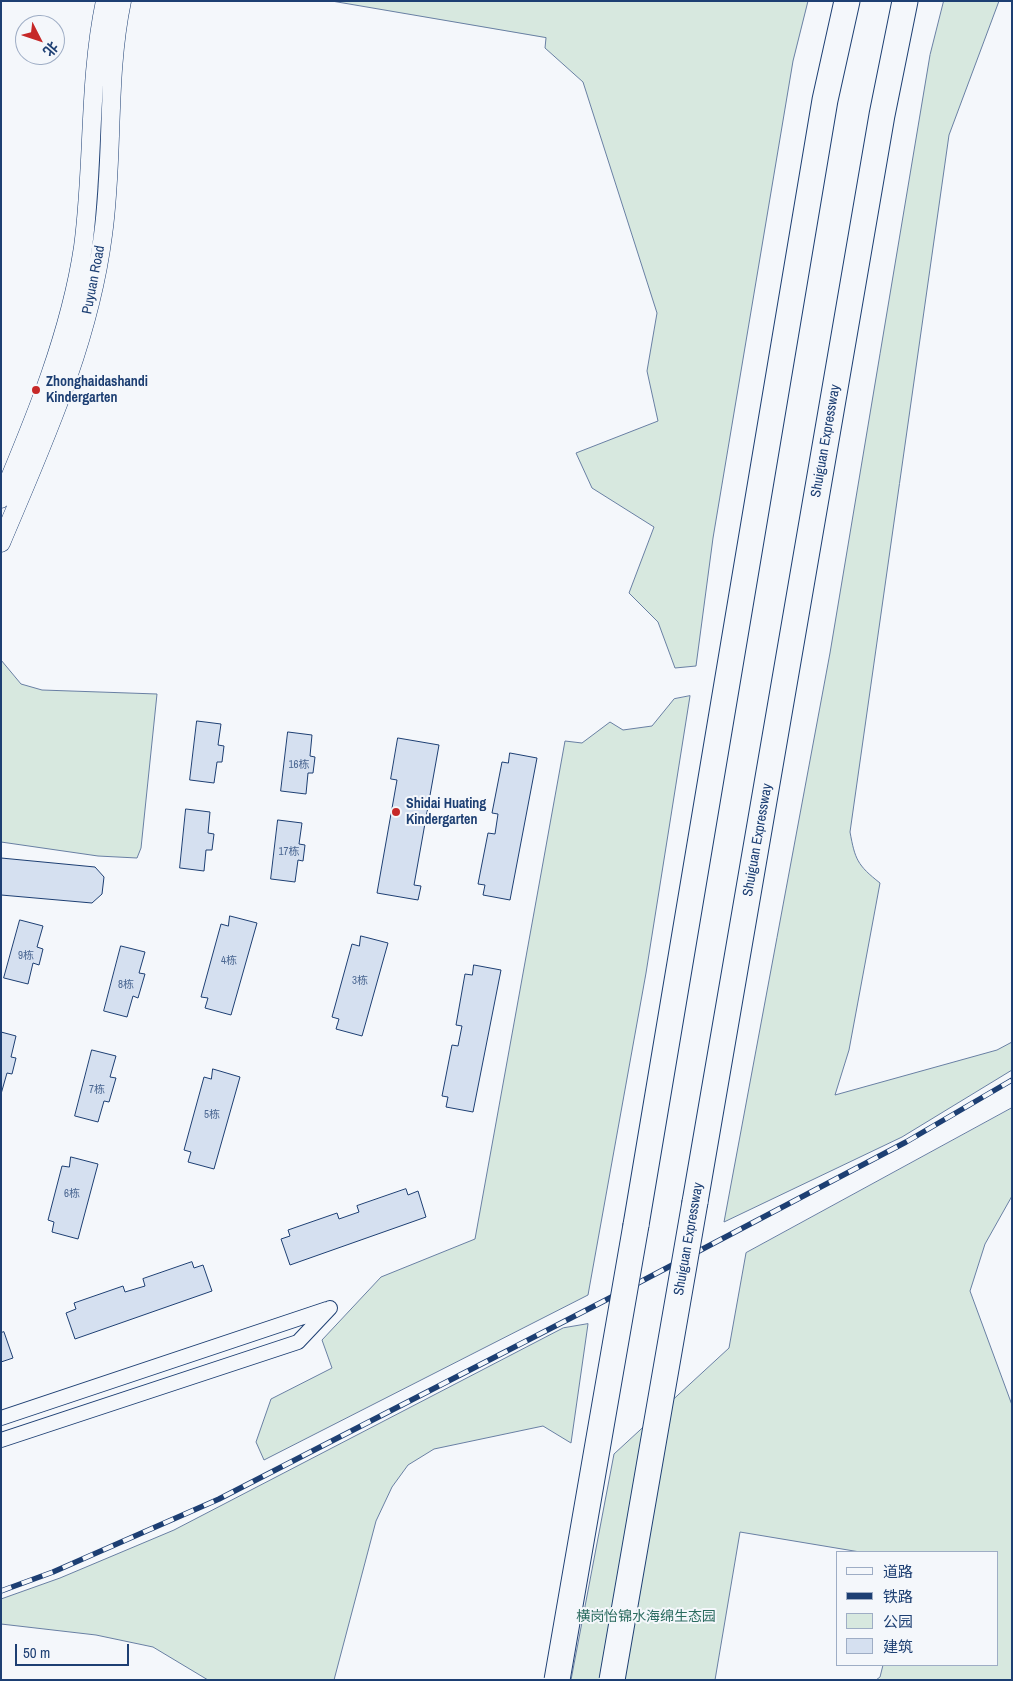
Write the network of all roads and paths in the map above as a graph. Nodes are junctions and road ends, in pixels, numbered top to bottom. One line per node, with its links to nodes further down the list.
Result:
1 (105, 1): 5 (street, Puyuan Road)
2 (122, 1): 6 (street, Puyuan Road)
3 (848, 1): 9 (highway, bridge)
4 (906, 1): 10 (highway, Shuiguan Expressway, bridge)
5 (1, 499)
6 (1, 544)
7 (1, 1418): 8 (street)
8 (1, 1440)
9 (557, 1680)
10 (612, 1680)

